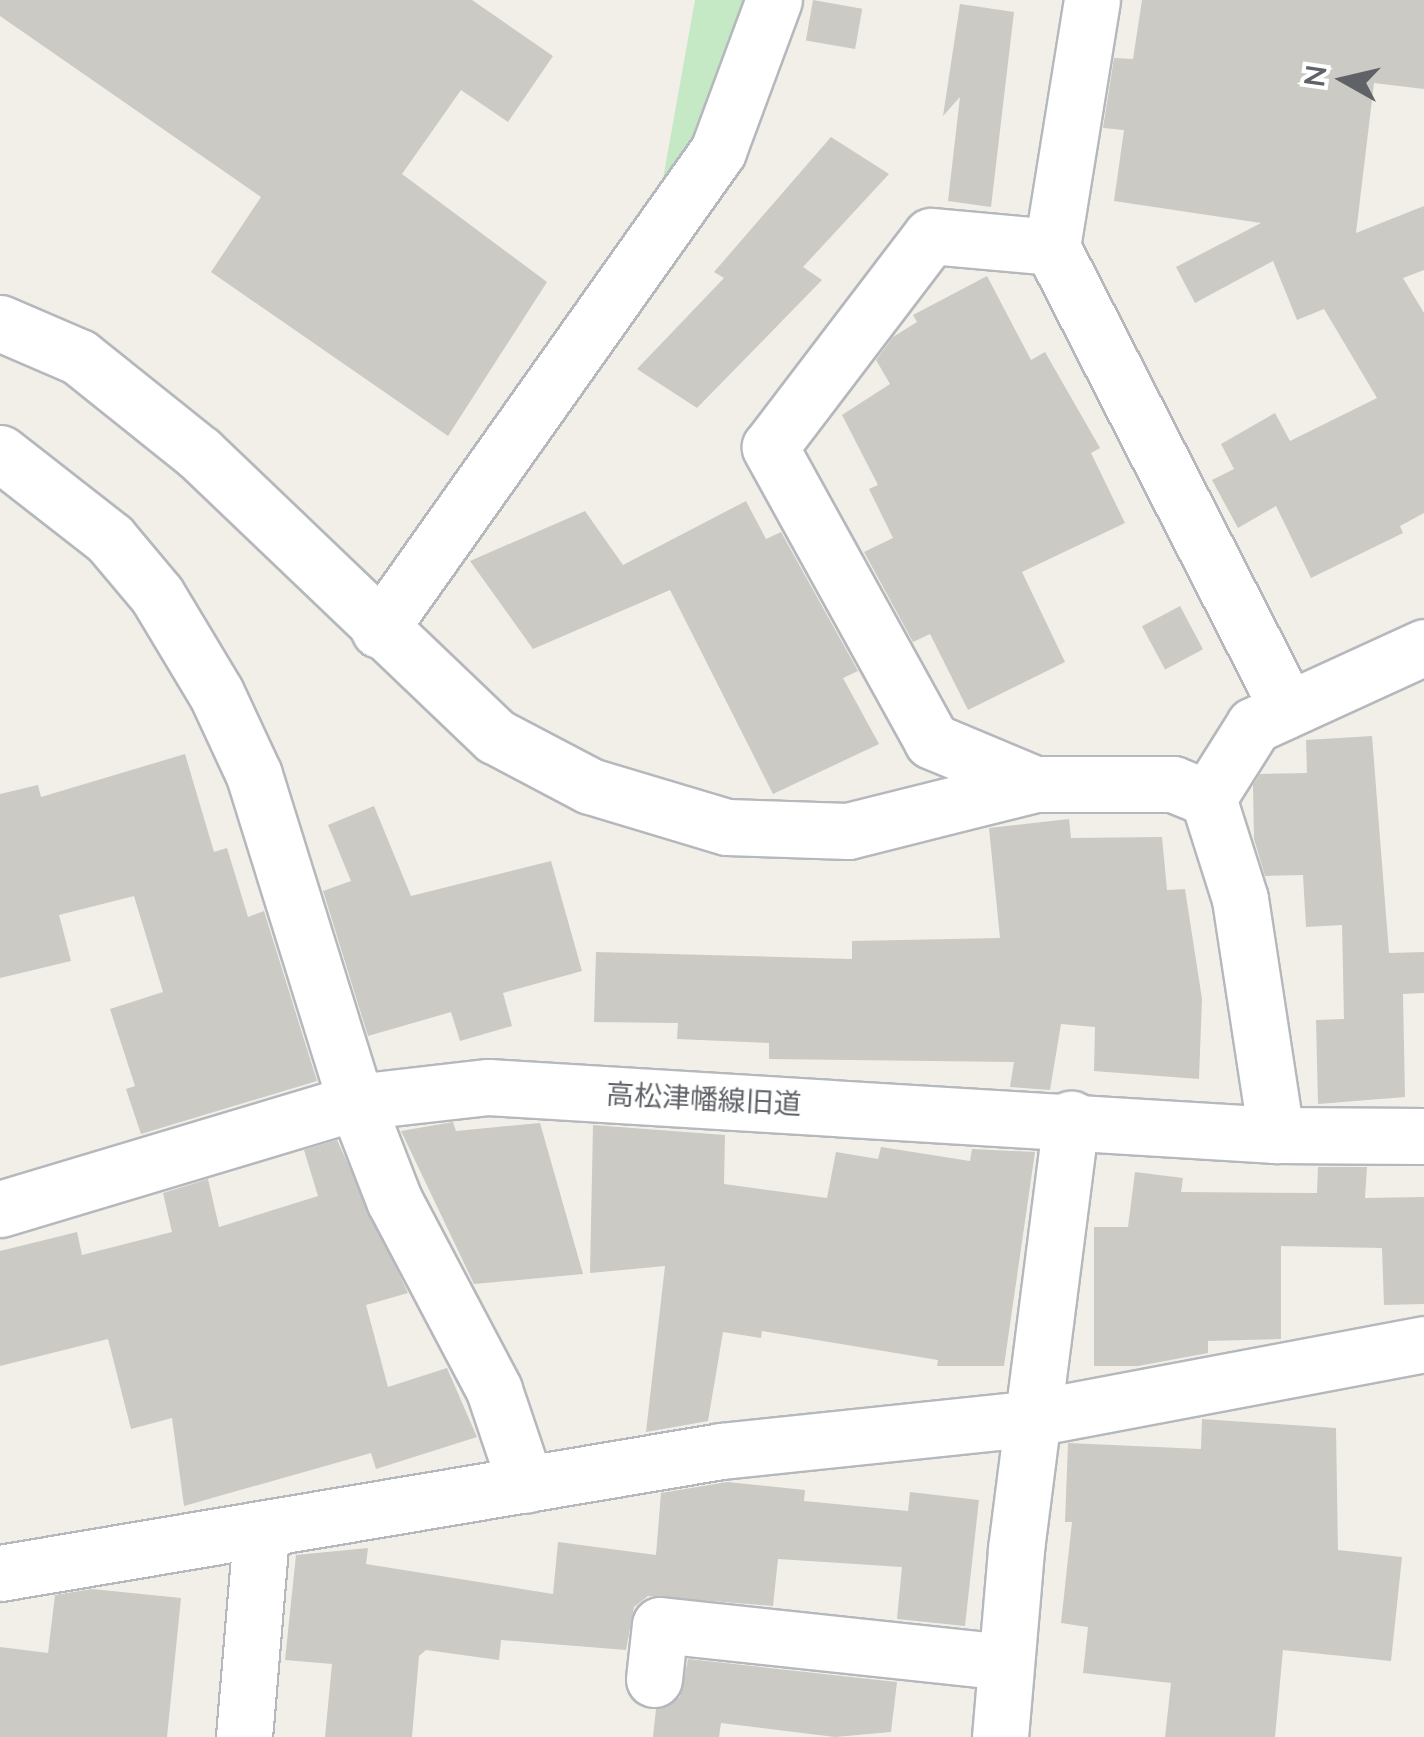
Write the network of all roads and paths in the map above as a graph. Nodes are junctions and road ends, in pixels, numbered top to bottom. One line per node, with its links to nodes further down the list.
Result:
1 (774, 0): 6 (street)
2 (1092, 0): 3 (street)
3 (1052, 248): 8 (street); 9 (street)
4 (0, 323): 6 (street)
5 (0, 453): 11 (street)
6 (379, 630): 9 (street)
7 (1424, 647): 8 (street)
8 (1288, 709): 10 (street)
9 (1035, 784): 10 (street)
10 (1208, 798): 13 (street)
11 (356, 1102): 12 (street, 高松津幡線旧道); 15 (street, 高松津幡線旧道); 18 (street)
12 (1071, 1119): 13 (street, 高松津幡線旧道); 17 (street)
13 (1276, 1135): 14 (street, 高松津幡線旧道)
14 (1424, 1136)
15 (0, 1209)
16 (1424, 1344): 17 (street)
17 (1033, 1418): 18 (street); 21 (street)
18 (526, 1486): 19 (street)
19 (262, 1533): 20 (street); 23 (street)
20 (0, 1573)
21 (1006, 1662): 22 (street); 24 (street)
22 (654, 1679)
23 (244, 1737)
24 (1000, 1737)

